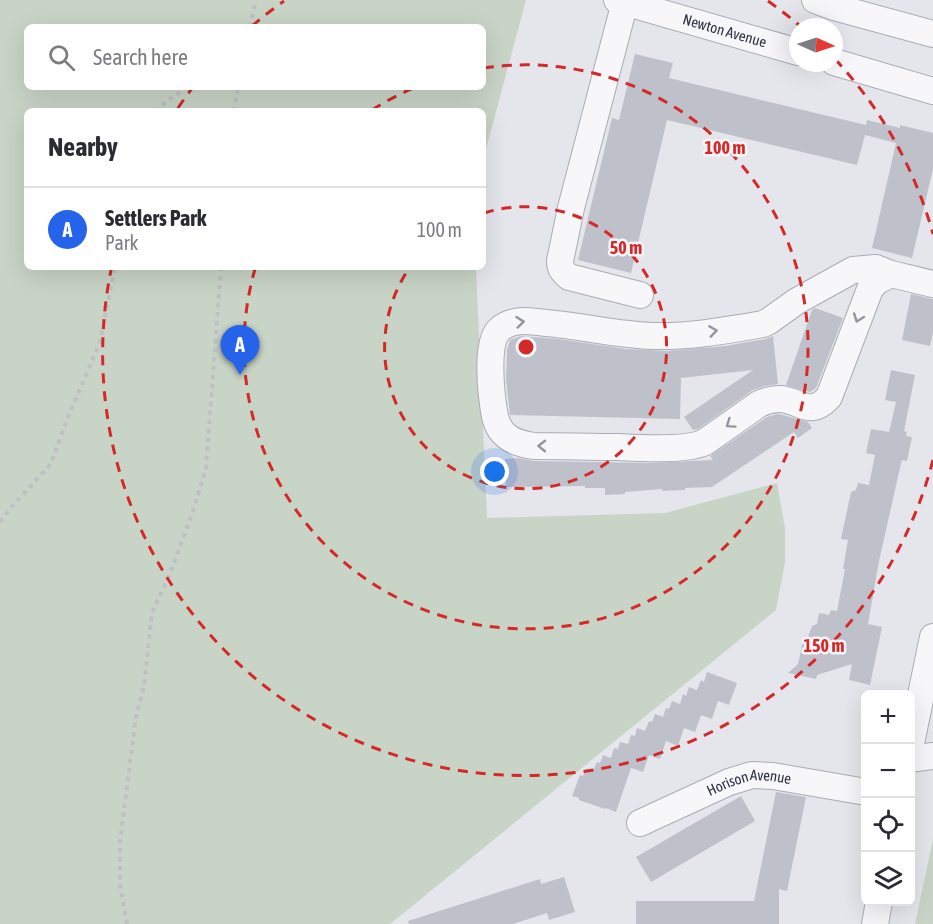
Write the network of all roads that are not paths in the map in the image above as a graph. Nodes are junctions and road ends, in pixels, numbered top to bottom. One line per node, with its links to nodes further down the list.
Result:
1 (815, 0): 3 (street)
2 (621, 1): 4 (street, Newton Avenue); 9 (street)
3 (933, 34)
4 (789, 49)
5 (843, 65): 6 (street)
6 (933, 91)
7 (891, 274): 7 (street, one-way to 7); 8 (street)
8 (933, 284)
9 (640, 295)
10 (933, 636): 11 (street)
11 (911, 744)
12 (933, 756): 13 (street)
13 (915, 758)
14 (861, 791): 15 (street, Horison Avenue)
15 (640, 823)
16 (878, 906): 17 (street)
17 (875, 924)

